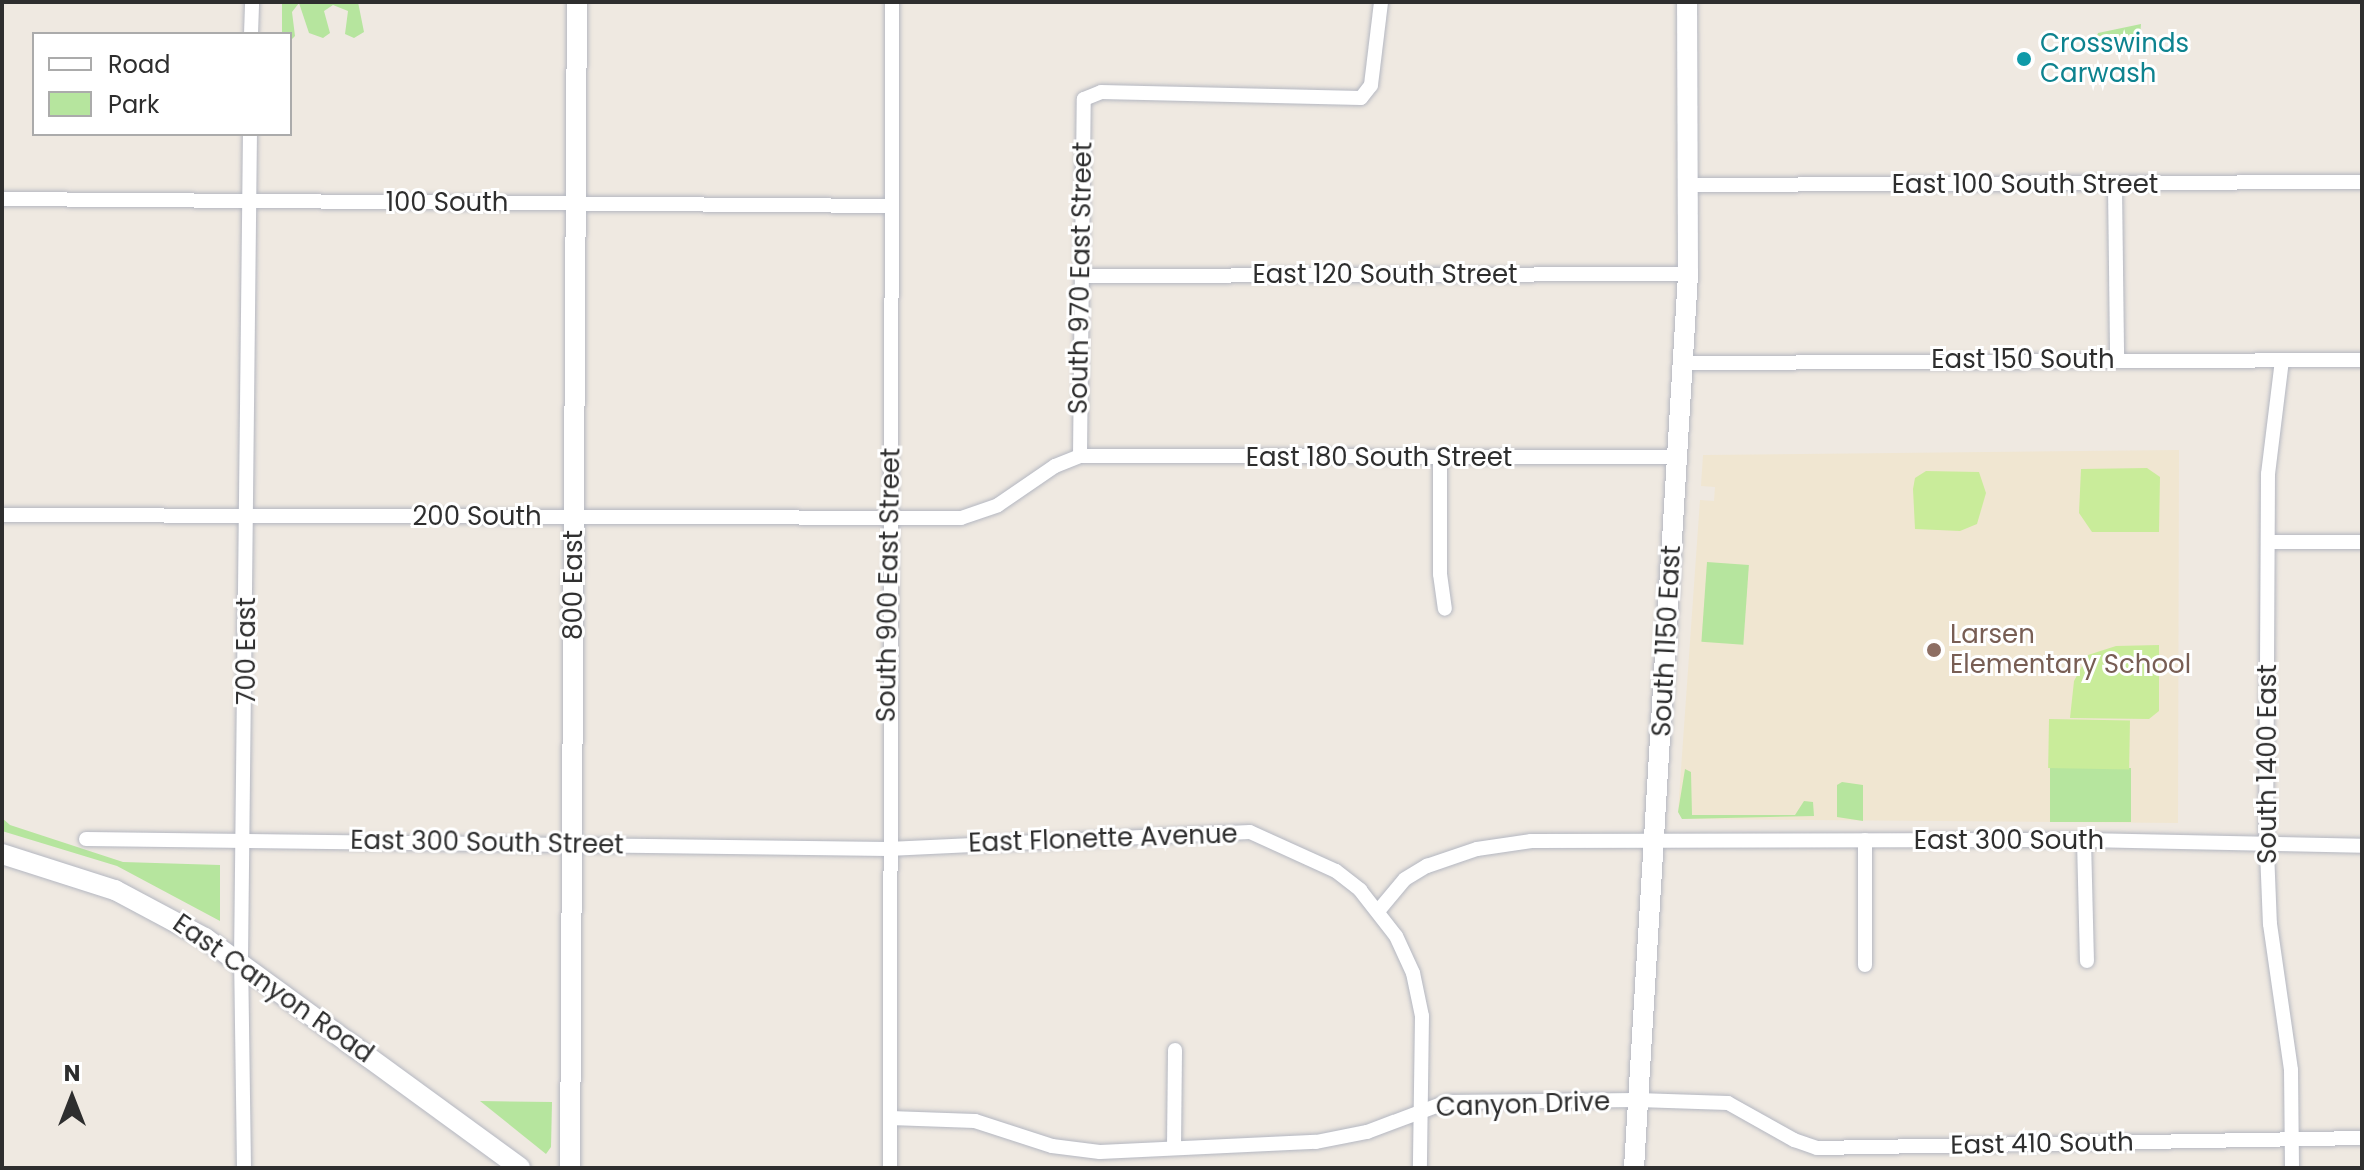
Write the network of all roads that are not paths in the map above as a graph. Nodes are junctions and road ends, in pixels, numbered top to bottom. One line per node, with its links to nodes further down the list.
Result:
1 (252, 2): 6 (street)
2 (577, 2): 13 (street, 800 East)
3 (892, 2): 14 (street, South 900 East Street)
4 (1381, 2): 16 (street, South 970 East Street)
5 (1687, 2): 9 (street, South 1150 East)
6 (251, 32)
7 (250, 136): 12 (street, 700 East)
8 (2362, 182): 10 (street, East 100 South Street)
9 (1688, 185): 10 (street, East 100 South Street); 15 (street, South 1150 East)
10 (2115, 186): 17 (street)
11 (2, 199): 12 (street, 100 South)
12 (249, 202): 13 (street, 100 South); 25 (street, 700 East)
13 (576, 204): 14 (street, 100 South); 26 (street, 800 East)
14 (892, 206): 27 (street, South 900 East Street)
15 (1688, 274): 16 (street, East 120 South Street); 20 (street, South 1150 East)
16 (1082, 276): 21 (street, South 970 East Street)
17 (2117, 359): 18 (street, East 150 South); 20 (street, East 150 South)
18 (2282, 360): 19 (street, East 150 South); 28 (street, South 1400 East)
19 (2362, 360)
20 (1684, 363): 23 (street, South 1150 East)
21 (1080, 456): 22 (street, East 180 South Street); 27 (street, 200 South)
22 (1440, 457): 23 (street, East 180 South Street); 30 (street)
23 (1677, 457): 33 (street, South 1150 East)
24 (2, 515): 25 (street, 200 South)
25 (248, 517): 26 (street, 200 South); 32 (street, 700 East)
26 (575, 518): 27 (street, 200 South); 37 (street, 800 East)
27 (890, 518): 39 (street, South 900 East Street)
28 (2268, 542): 29 (street); 36 (street, South 1400 East)
29 (2362, 542)
30 (1445, 609)
31 (86, 839): 32 (street, East 300 South Street)
32 (245, 839): 37 (street, East 300 South Street); 42 (street, 700 East)
33 (1655, 839): 34 (street, East 300 South); 41 (street); 46 (street, South 1150 East)
34 (1865, 840): 35 (street, East 300 South); 44 (street)
35 (2084, 840): 36 (street, East 300 South); 43 (street)
36 (2267, 845): 38 (street, East 300 South); 50 (street, South 1400 East)
37 (573, 846): 39 (street, East 300 South Street); 54 (street, 800 East)
38 (2362, 846)
39 (888, 849): 41 (street, East Flonette Avenue); 48 (street, South 900 East Street)
40 (2, 854): 42 (street, East Canyon Road)
41 (1379, 910): 47 (street, East Flonette Avenue)
42 (241, 961): 52 (street, 700 East); 53 (street, East Canyon Road)
43 (2087, 961)
44 (1865, 965)
45 (1175, 1050): 51 (street)
46 (1638, 1100): 47 (street, Canyon Drive); 50 (street, East 410 South); 57 (street, South 1150 East)
47 (1419, 1110): 51 (street, Canyon Drive); 56 (street, East Flonette Avenue)
48 (890, 1118): 51 (street, Canyon Drive); 55 (street, South 900 East Street)
49 (2362, 1138): 50 (street, East 410 South)
50 (2292, 1140): 58 (street, South 1400 East)
51 (1174, 1147)
52 (244, 1168)
53 (520, 1168)
54 (570, 1168)
55 (890, 1168)
56 (1420, 1168)
57 (1634, 1168)
58 (2292, 1168)

